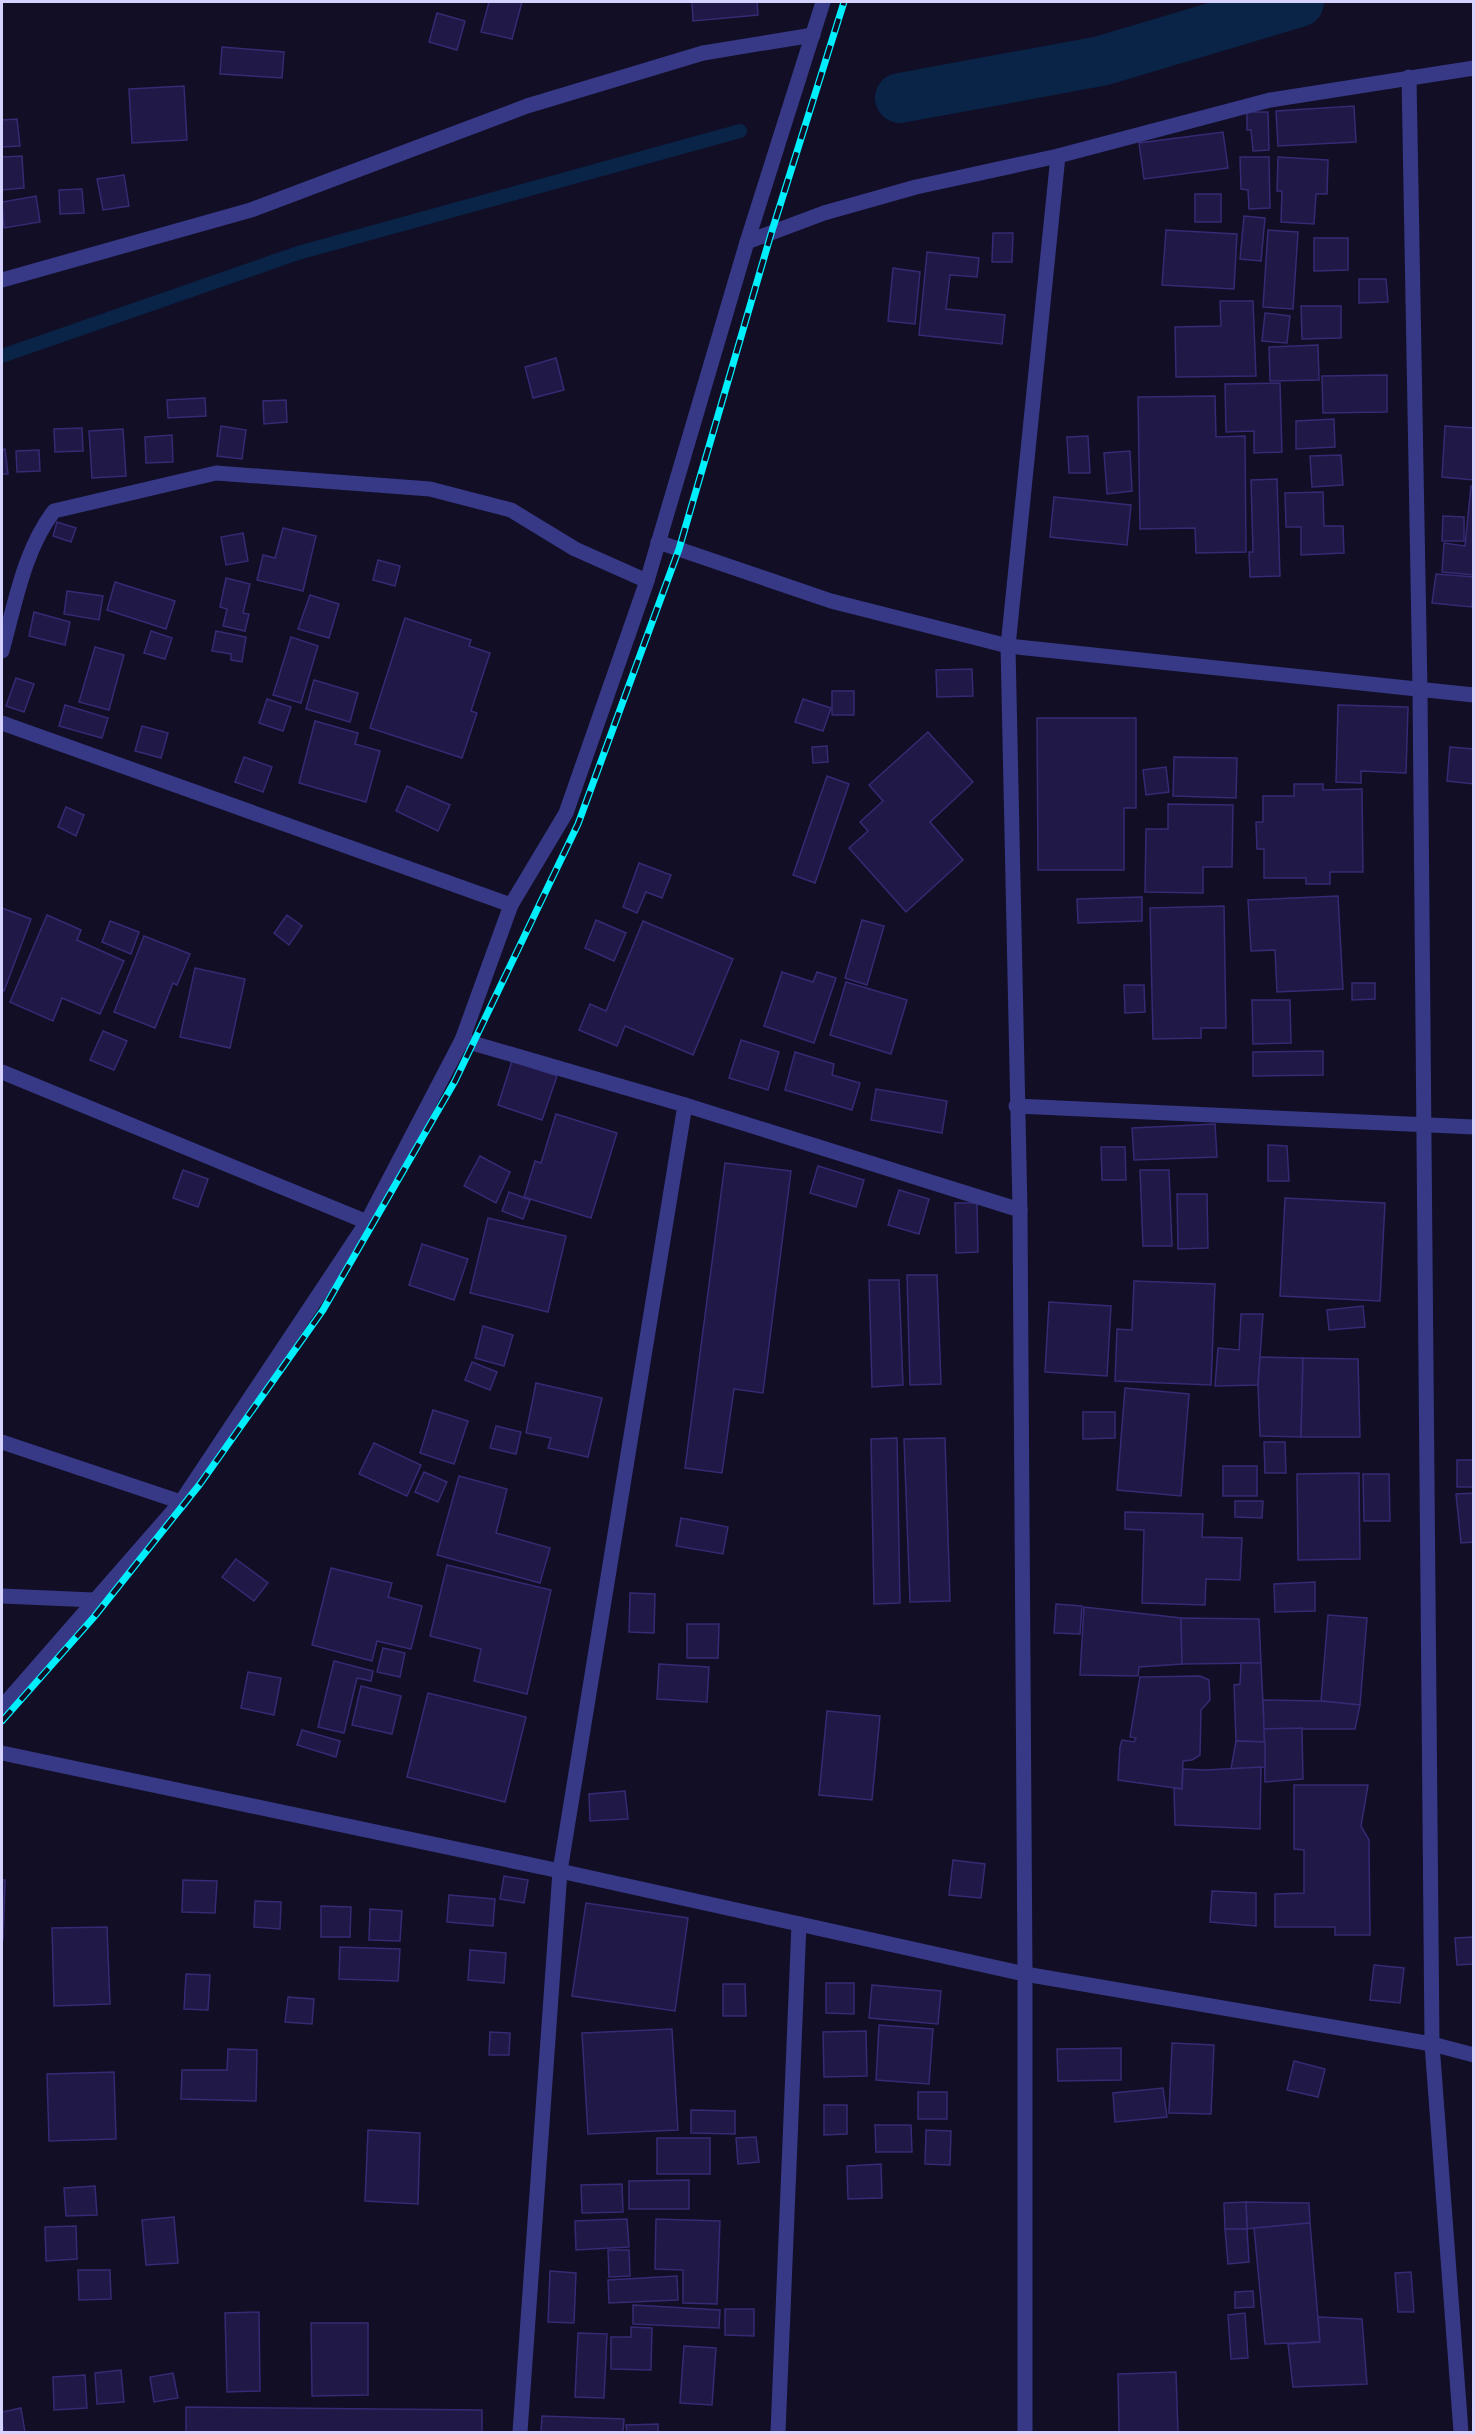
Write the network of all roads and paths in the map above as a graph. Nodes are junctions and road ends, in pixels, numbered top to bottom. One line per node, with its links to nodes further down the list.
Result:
1 (823, 2): 2 (street)
2 (813, 36): 6 (street); 7 (street)
3 (1473, 68): 4 (street)
4 (1409, 77): 5 (street); 12 (street)
5 (1058, 156): 6 (street); 10 (street)
6 (747, 242): 8 (street)
7 (2, 280)
8 (658, 542): 9 (street); 10 (street)
9 (647, 581): 11 (street); 15 (street)
10 (1008, 646): 12 (street); 19 (street)
11 (2, 651)
12 (1420, 689): 13 (street); 20 (street)
13 (1473, 695)
14 (2, 723): 15 (street)
15 (511, 905): 16 (street)
16 (462, 1040): 18 (street); 23 (street)
17 (2, 1072): 23 (street)
18 (685, 1105): 22 (street); 30 (street)
19 (1016, 1106): 20 (street); 22 (street)
20 (1424, 1126): 21 (street); 33 (street)
21 (1473, 1127)
22 (1020, 1210): 32 (street)
23 (367, 1222): 25 (street)
24 (2, 1443): 25 (street)
25 (181, 1502): 27 (street)
26 (2, 1596): 27 (street)
27 (94, 1600): 28 (street)
28 (2, 1707)
29 (2, 1753): 30 (street)
30 (560, 1871): 31 (street); 35 (street)
31 (799, 1924): 32 (street); 36 (street)
32 (1025, 1974): 33 (street); 37 (street)
33 (1432, 2044): 34 (street); 38 (street)
34 (1473, 2055)
35 (520, 2433)
36 (778, 2433)
37 (1025, 2433)
38 (1461, 2433)

